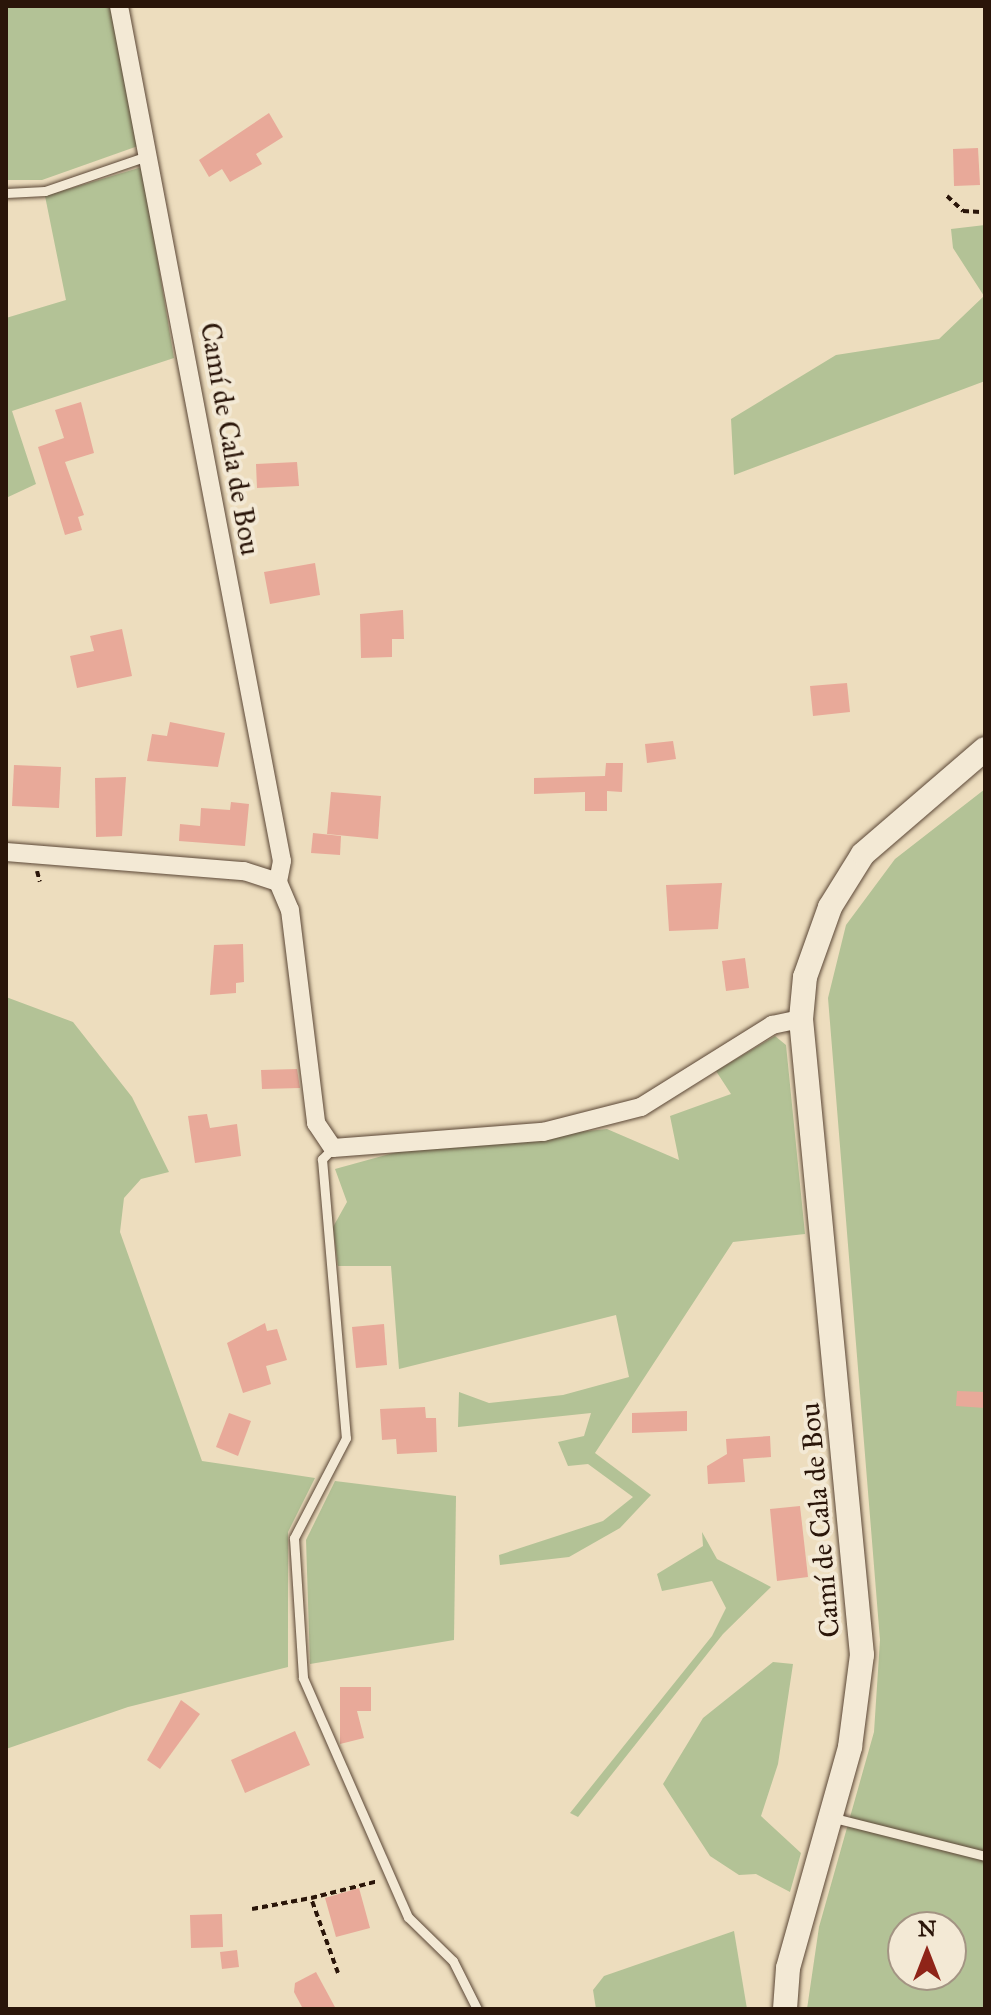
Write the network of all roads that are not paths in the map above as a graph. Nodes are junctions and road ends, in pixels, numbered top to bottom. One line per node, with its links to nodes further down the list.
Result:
1 (119, 6): 2 (street, Camí de Cala de Bou)
2 (147, 156): 3 (lane); 6 (street, Camí de Cala de Bou)
3 (6, 193)
4 (985, 749): 7 (street, Camí de Cala de Bou)
5 (6, 852): 6 (street)
6 (278, 882): 8 (street)
7 (801, 1019): 8 (street); 9 (street, Camí de Cala de Bou)
8 (333, 1148): 11 (lane)
9 (830, 1817): 10 (lane); 12 (street, Camí de Cala de Bou)
10 (985, 1856)
11 (477, 2009)
12 (785, 2009)

